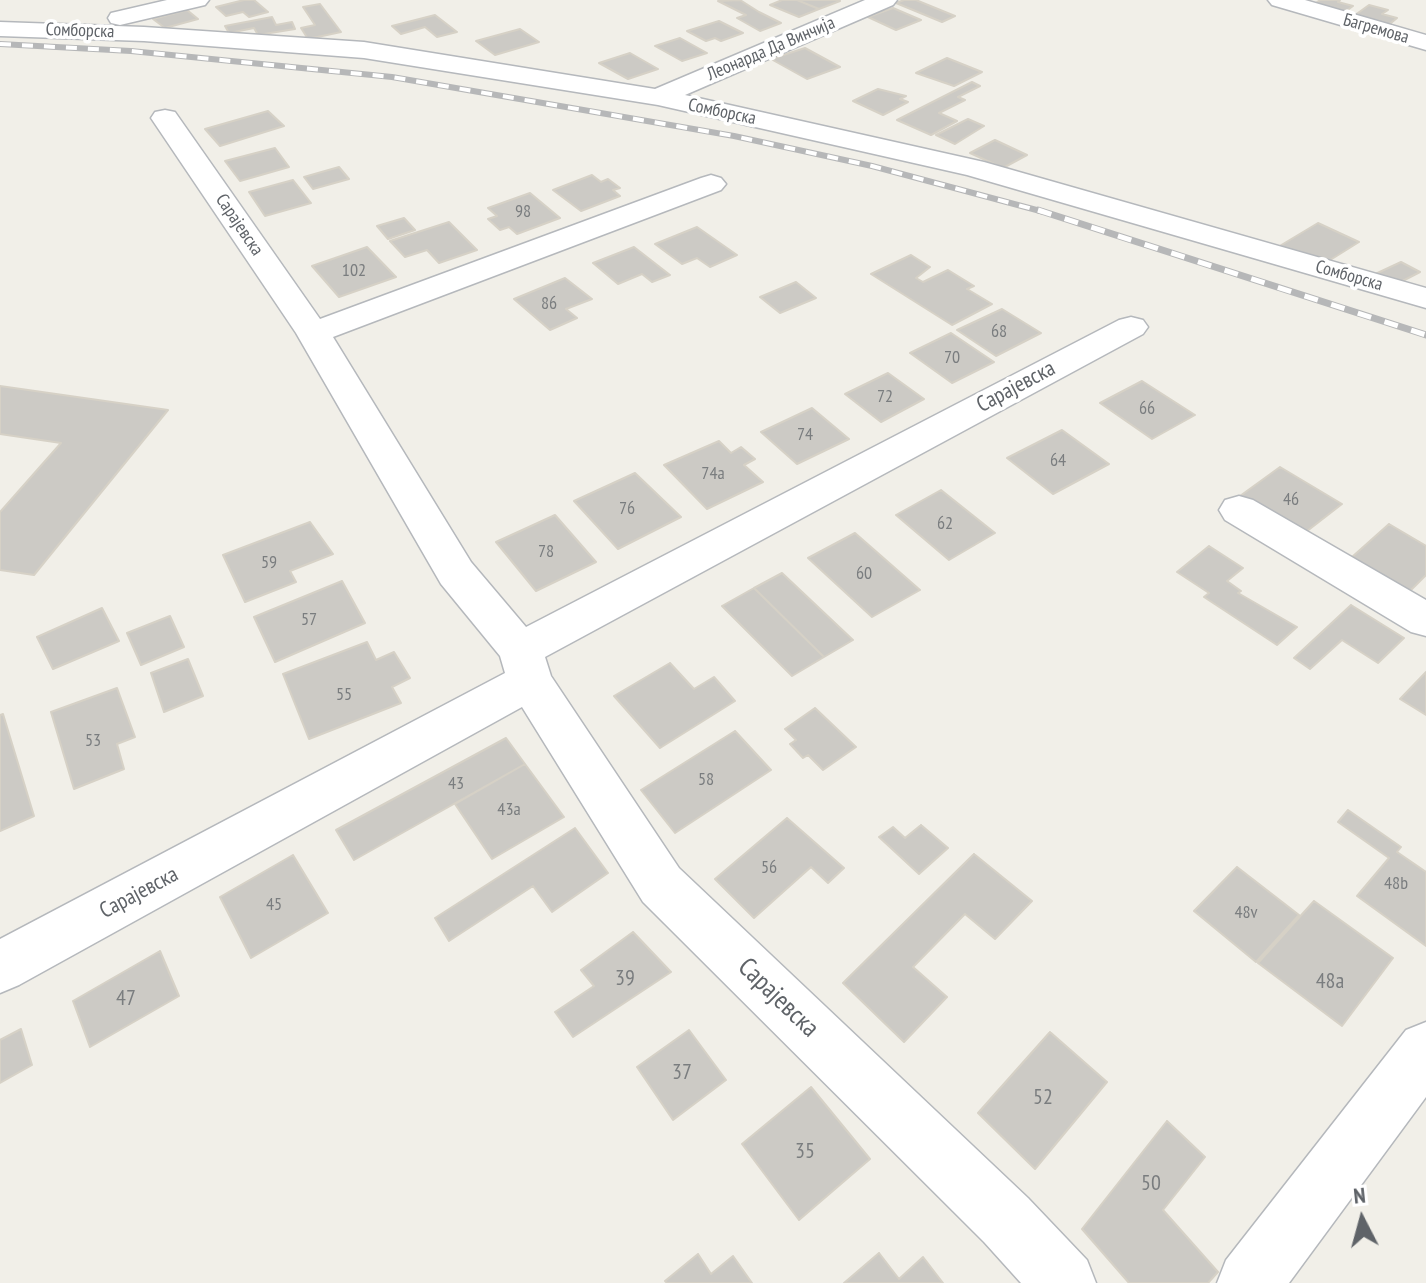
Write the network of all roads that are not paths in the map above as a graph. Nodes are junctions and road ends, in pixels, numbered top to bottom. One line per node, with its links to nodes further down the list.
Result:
1 (197, 0): 4 (street)
2 (885, 0): 7 (street, Леонарда Да Винчија)
3 (1280, 0): 6 (street, Багремова)
4 (102, 18): 5 (street, Сомборска); 7 (street, Сомборска)
5 (0, 29)
6 (1426, 43)
7 (658, 97): 10 (street, Сомборска)
8 (165, 118): 12 (street, Сарајевска)
9 (711, 184): 12 (street)
10 (1426, 298)
11 (1131, 327): 15 (street, Сарајевска)
12 (313, 333): 15 (street, Сарајевска)
13 (1239, 510): 14 (street)
14 (1426, 620)
15 (525, 666): 16 (street, Сарајевска); 18 (street, Сарајевска)
16 (0, 967)
17 (1426, 1050): 19 (street)
18 (1064, 1283)
19 (1249, 1283)

